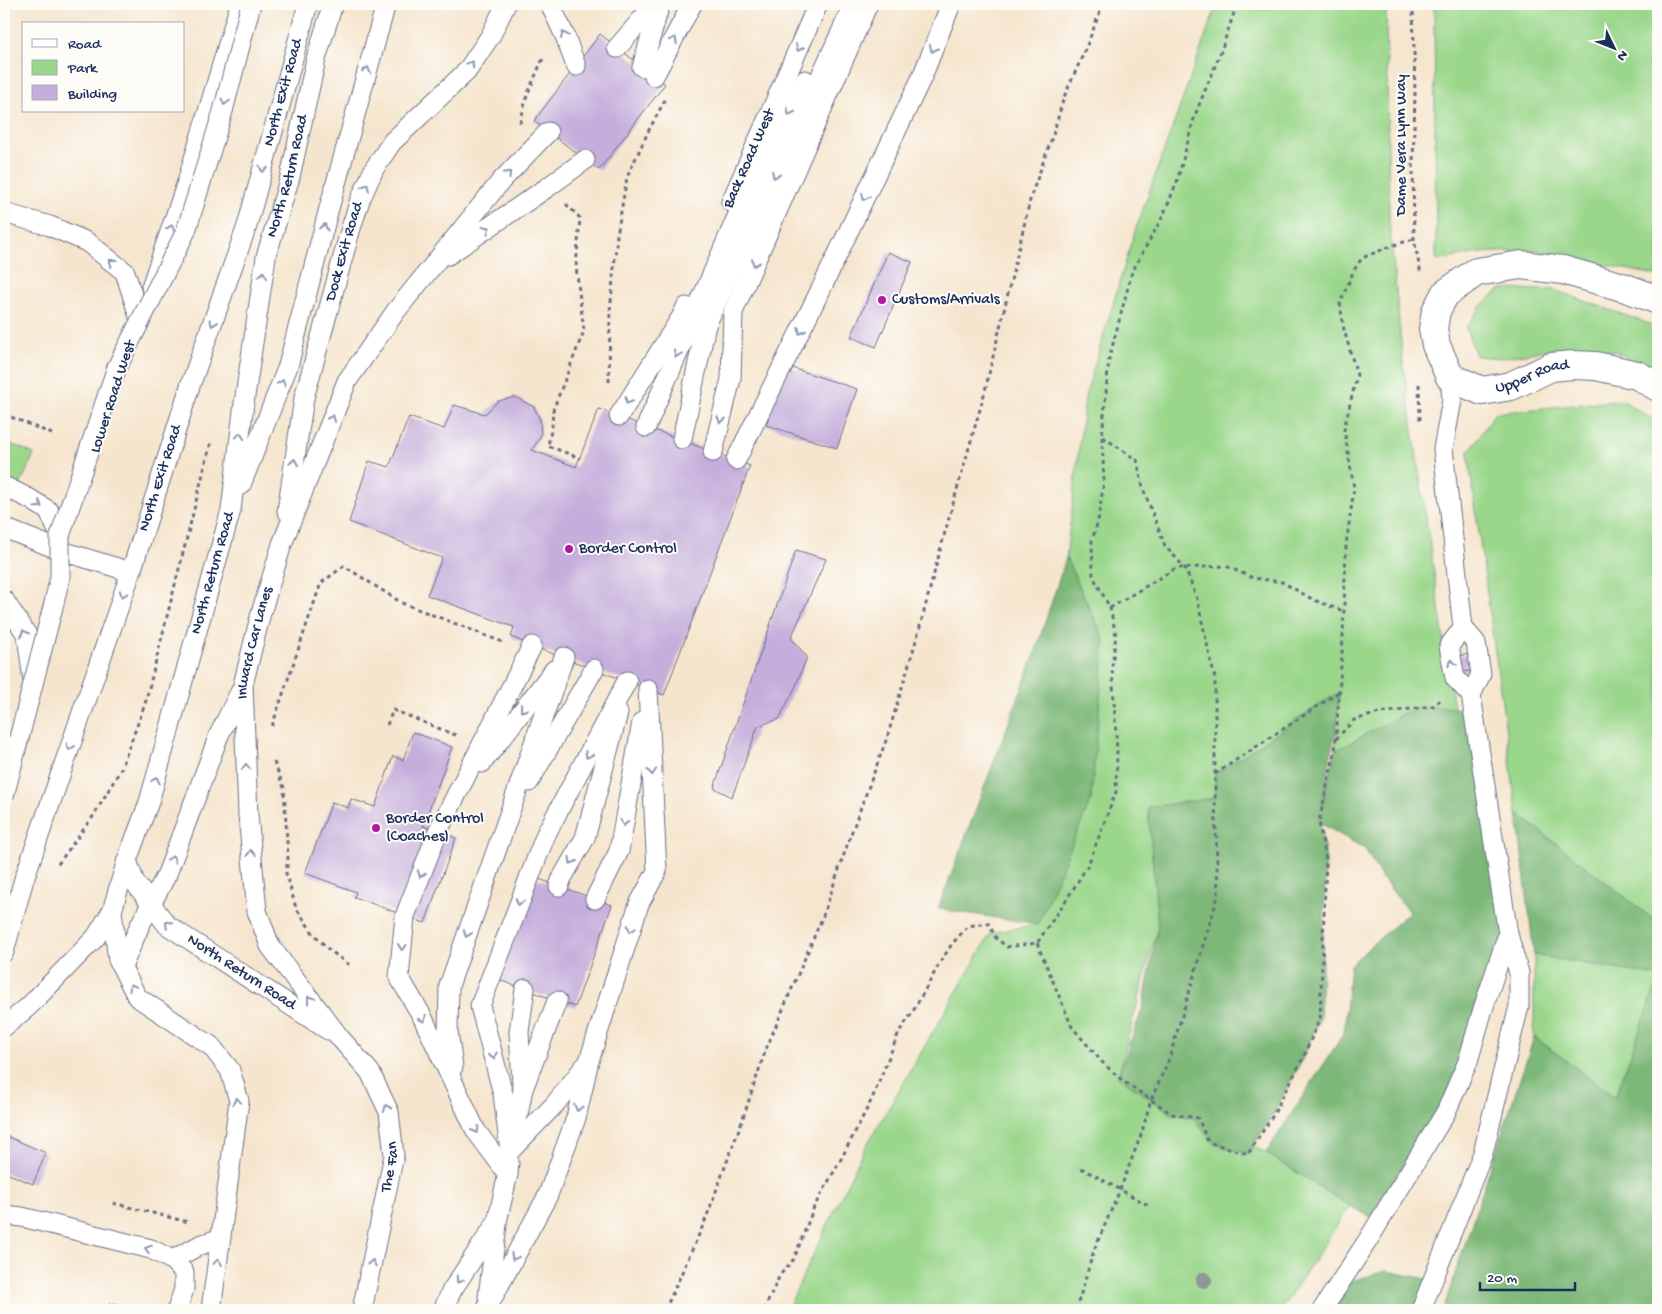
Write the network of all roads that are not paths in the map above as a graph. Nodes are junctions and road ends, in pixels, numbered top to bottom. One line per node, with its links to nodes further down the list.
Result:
1 (240, 4): 23 (lane, Lower Road West, one-way to 1)
2 (251, 4): 34 (lane, one-way to 34, bridge)
3 (308, 4): 36 (lane, North Exit Road, one-way to 36)
4 (333, 4): 32 (lane, North Return Road, one-way to 4)
5 (386, 4): 32 (lane, one-way to 5)
6 (506, 4): 35 (lane, Dock Exit Road, one-way to 6)
7 (550, 4): 17 (lane, one-way to 7)
8 (655, 4): 16 (lane)
9 (660, 4): 10 (lane, one-way to 10)
10 (692, 4)
11 (818, 4): 26 (lane, Back Road West, one-way to 26)
12 (840, 4): 27 (lane, one-way to 27)
13 (854, 4): 28 (lane, one-way to 28)
14 (868, 4): 29 (lane, one-way to 29)
15 (951, 4): 30 (lane, one-way to 30)
16 (617, 48)
17 (576, 66)
18 (548, 132): 21 (lane, Inward Car Lanes, one-way to 18)
19 (585, 160): 21 (lane, one-way to 19)
20 (4, 213): 23 (lane, one-way to 20)
21 (432, 266): 35 (lane, Inward Car Lanes, one-way to 21)
22 (1658, 300): 24 (street)
23 (140, 320): 34 (lane, Lower Road West)
24 (1450, 377): 25 (street, Upper Road); 38 (lane)
25 (1658, 387)
26 (618, 416)
27 (646, 426)
28 (682, 440)
29 (713, 452)
30 (736, 460)
31 (4, 486): 34 (lane, one-way to 34)
32 (231, 510): 47 (lane, North Return Road, one-way to 32)
33 (4, 528): 34 (lane)
34 (61, 544): 36 (lane); 43 (lane, Lower Road West); 44 (lane, bridge)
35 (282, 544): 41 (lane, Inward Car Lanes)
36 (131, 572): 53 (lane, North Exit Road, one-way to 53)
37 (4, 600): 43 (lane, one-way to 37)
38 (1463, 628): 42 (lane, one-way to 38); 42 (lane)
39 (531, 649): 45 (lane)
40 (594, 668): 46 (lane)
41 (243, 685): 50 (lane, one-way to 41); 58 (lane, Inward Car Lanes, one-way to 41)
42 (1465, 690): 52 (lane)
43 (35, 697): 44 (lane, Lower Road West)
44 (4, 795)
45 (454, 798): 46 (lane, one-way to 45); 60 (lane, one-way to 60)
46 (506, 822): 60 (lane, one-way to 60)
47 (128, 860): 50 (lane, North Return Road); 51 (lane)
48 (559, 886): 62 (lane)
49 (595, 899): 59 (lane)
50 (151, 904): 54 (lane); 58 (lane, North Return Road, one-way to 50)
51 (112, 911): 54 (lane); 57 (lane)
52 (1508, 934): 73 (lane); 74 (lane)
53 (4, 952)
54 (122, 967): 66 (lane, one-way to 54)
55 (525, 989): 61 (lane)
56 (557, 1001): 61 (lane)
57 (4, 1027)
58 (340, 1038): 71 (lane, The Fan, one-way to 58)
59 (589, 1061): 62 (lane); 68 (lane, one-way to 68)
60 (455, 1086): 63 (lane, one-way to 63)
61 (523, 1089): 62 (lane)
62 (510, 1151): 63 (lane)
63 (508, 1174): 65 (lane)
64 (4, 1216): 67 (lane, one-way to 64)
65 (497, 1222): 68 (lane); 72 (lane, one-way to 72)
66 (222, 1234): 67 (lane); 70 (lane, one-way to 66)
67 (172, 1260): 69 (lane)
68 (486, 1309)
69 (176, 1310)
70 (211, 1310)
71 (362, 1310)
72 (443, 1310)
73 (1322, 1310)
74 (1421, 1310)

